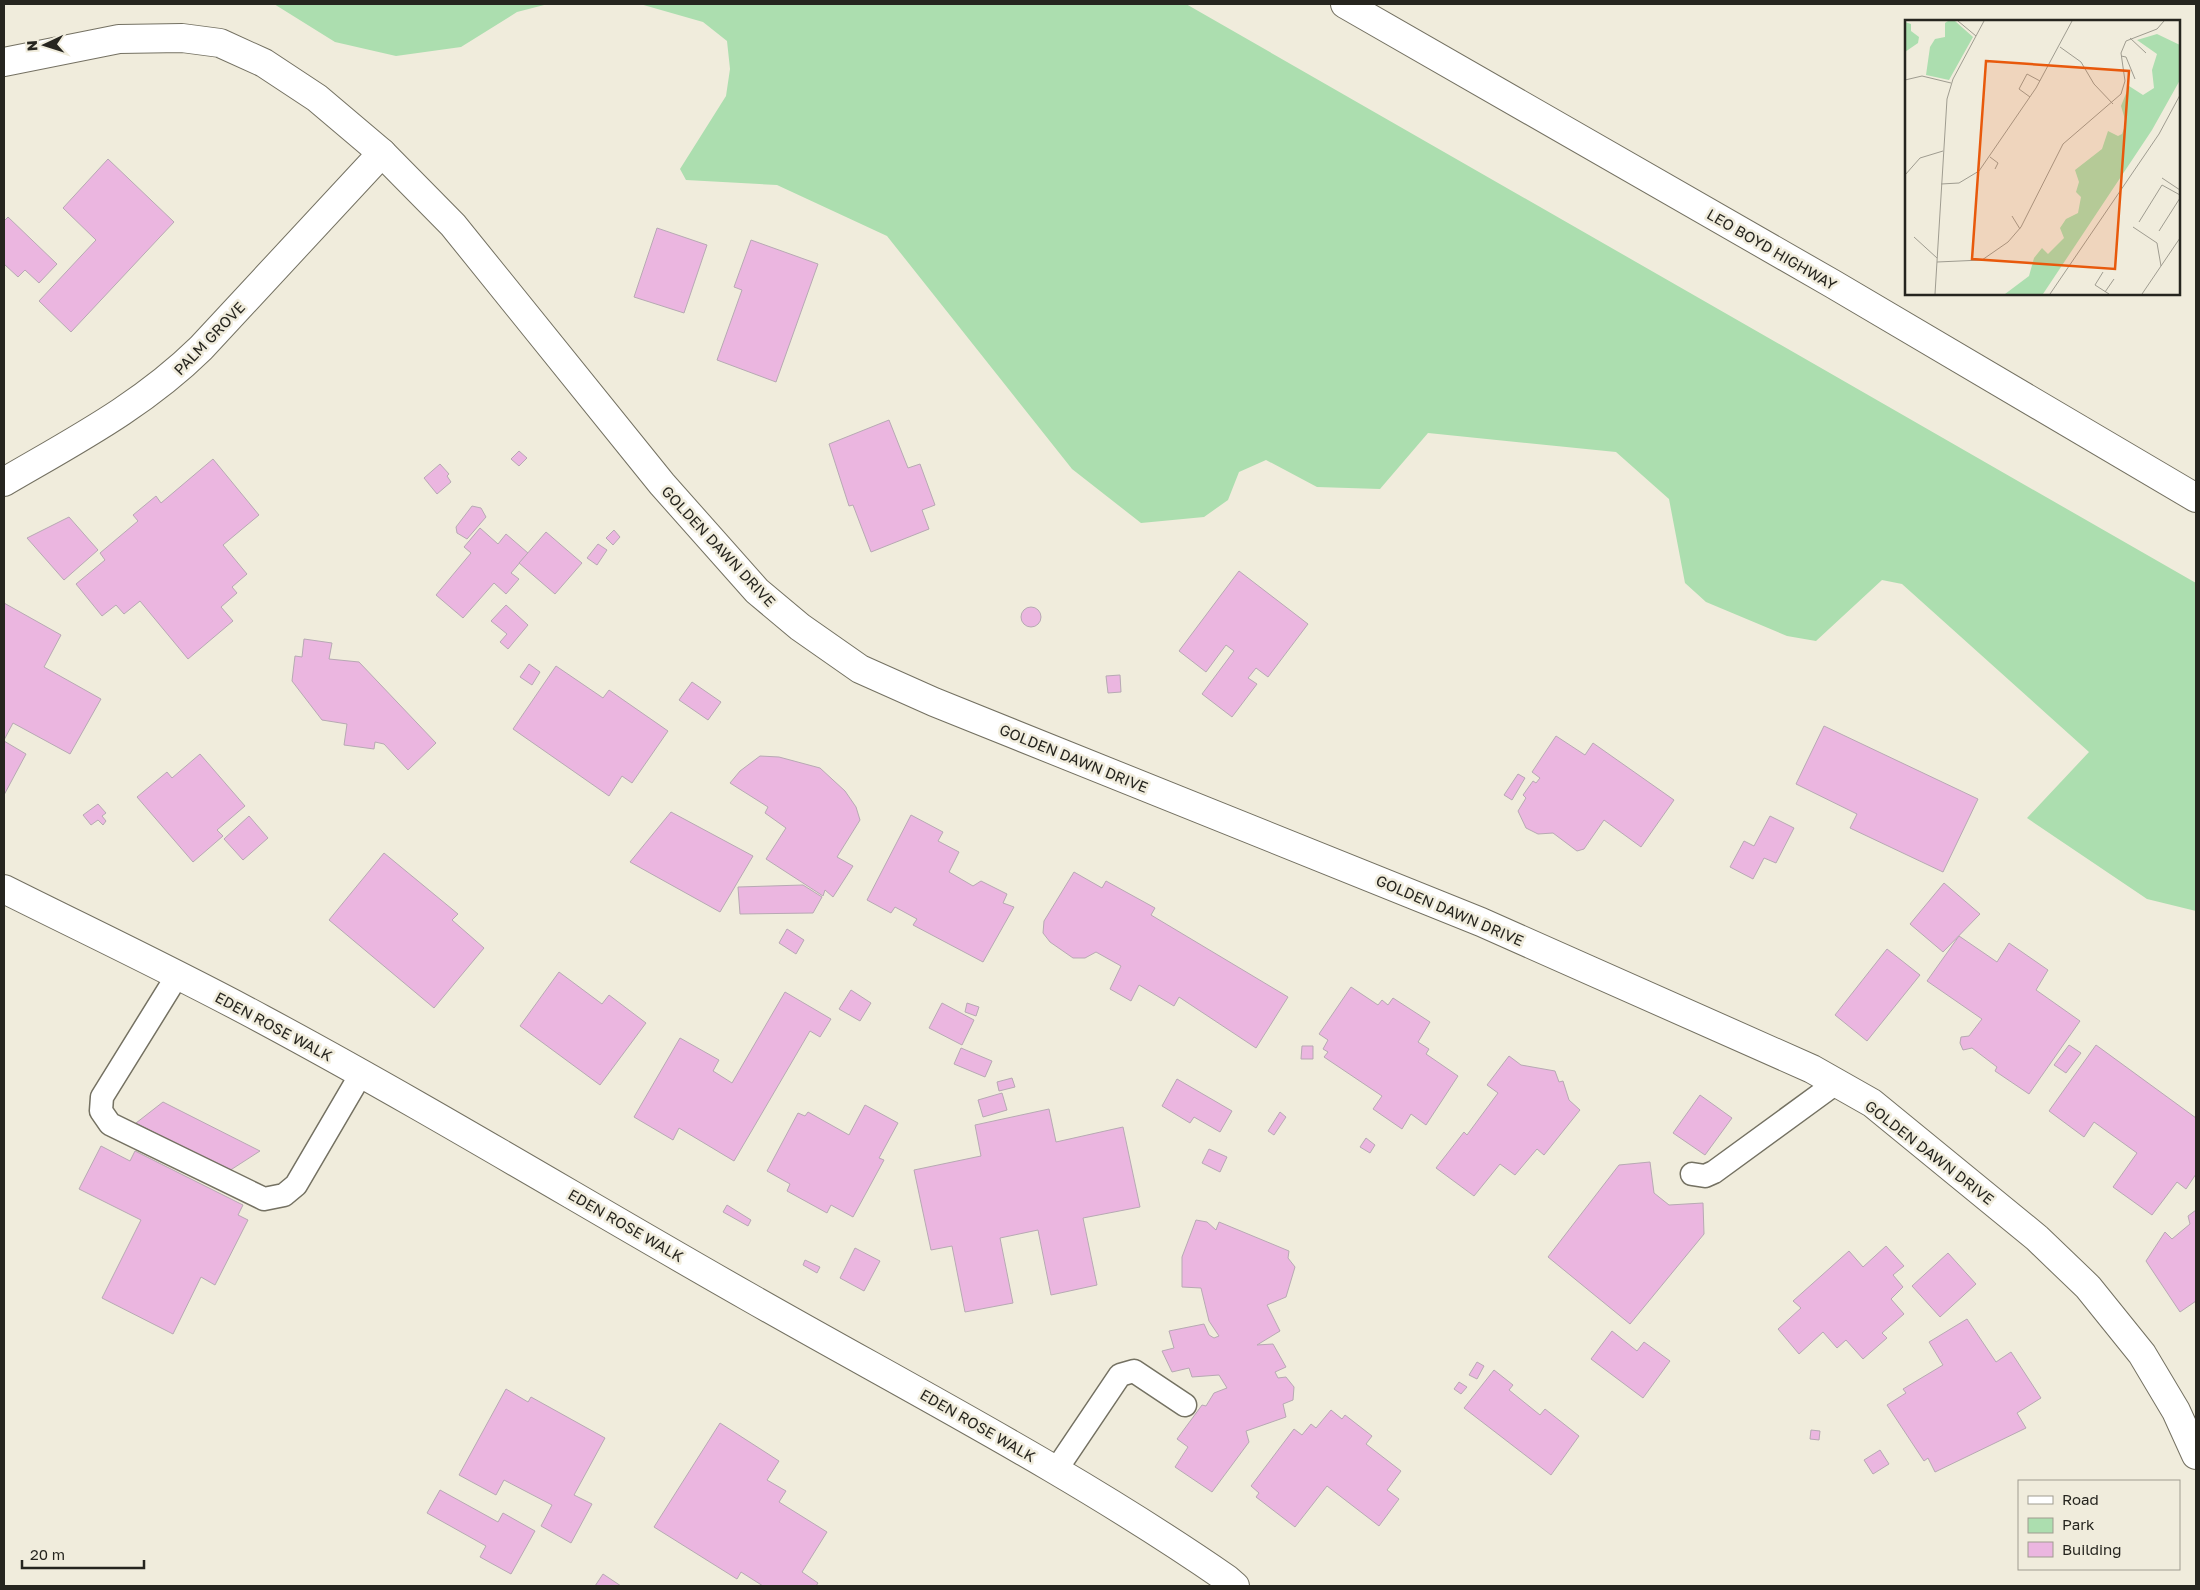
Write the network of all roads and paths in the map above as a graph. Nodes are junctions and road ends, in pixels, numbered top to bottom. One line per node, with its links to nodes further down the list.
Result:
1 (1344, 4): 5 (street, LEO BOYD HIGHWAY)
2 (4, 62): 3 (street, GOLDEN DAWN DRIVE)
3 (382, 153): 4 (street, PALM GROVE); 9 (street, GOLDEN DAWN DRIVE)
4 (4, 482)
5 (2196, 498)
6 (4, 889): 7 (street, EDEN ROSE WALK)
7 (177, 976): 8 (street, EDEN ROSE WALK); 8 (lane)
8 (361, 1074): 13 (street, EDEN ROSE WALK)
9 (1836, 1083): 10 (lane); 12 (street, GOLDEN DAWN DRIVE)
10 (1692, 1174)
11 (1185, 1405): 13 (lane)
12 (2196, 1455)
13 (1056, 1470): 14 (street, EDEN ROSE WALK)
14 (1234, 1586)

